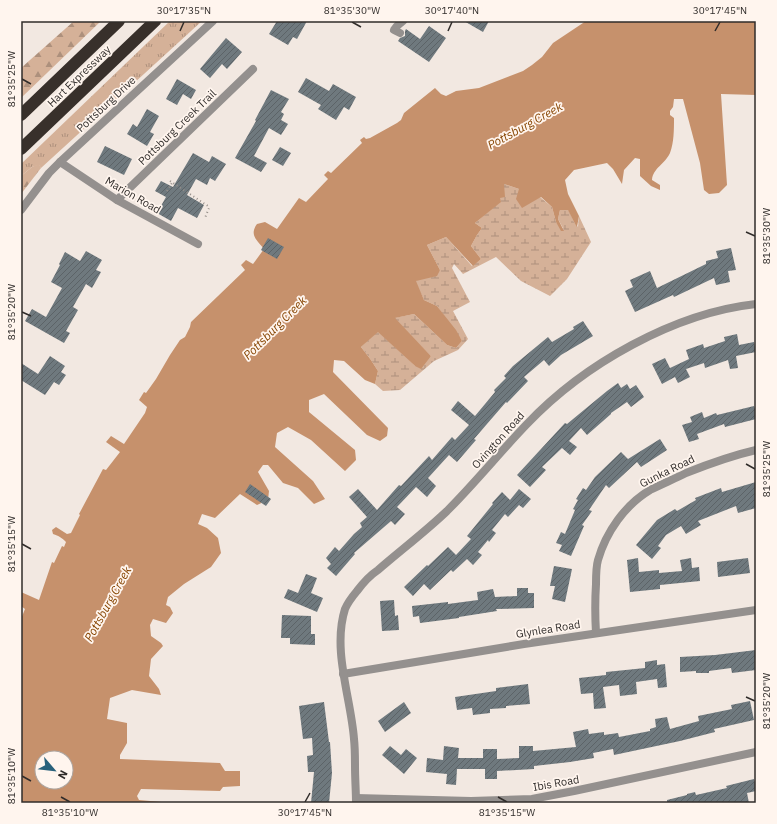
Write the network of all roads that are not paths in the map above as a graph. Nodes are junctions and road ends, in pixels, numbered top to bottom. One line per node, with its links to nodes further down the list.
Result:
1 (119, 21): 7 (highway, Hart Expressway)
2 (155, 21): 8 (highway, Hart Expressway)
3 (213, 21): 9 (street, Pottsburg Drive)
4 (403, 21): 5 (street)
5 (400, 33)
6 (253, 69): 10 (street, Pottsburg Creek Trail)
7 (21, 115)
8 (21, 150)
9 (60, 162): 10 (street, Marion Road); 11 (street, Pottsburg Drive)
10 (117, 200): 12 (street, Marion Road)
11 (21, 210)
12 (198, 244)
13 (756, 304): 17 (street, Ovington Road)
14 (756, 450): 16 (street, Gunka Road)
15 (756, 610): 16 (street, Glynlea Road)
16 (596, 633): 17 (street, Glynlea Road)
17 (343, 674): 19 (street, Ovington Road)
18 (756, 752): 19 (street, Ibis Road)
19 (356, 801)

